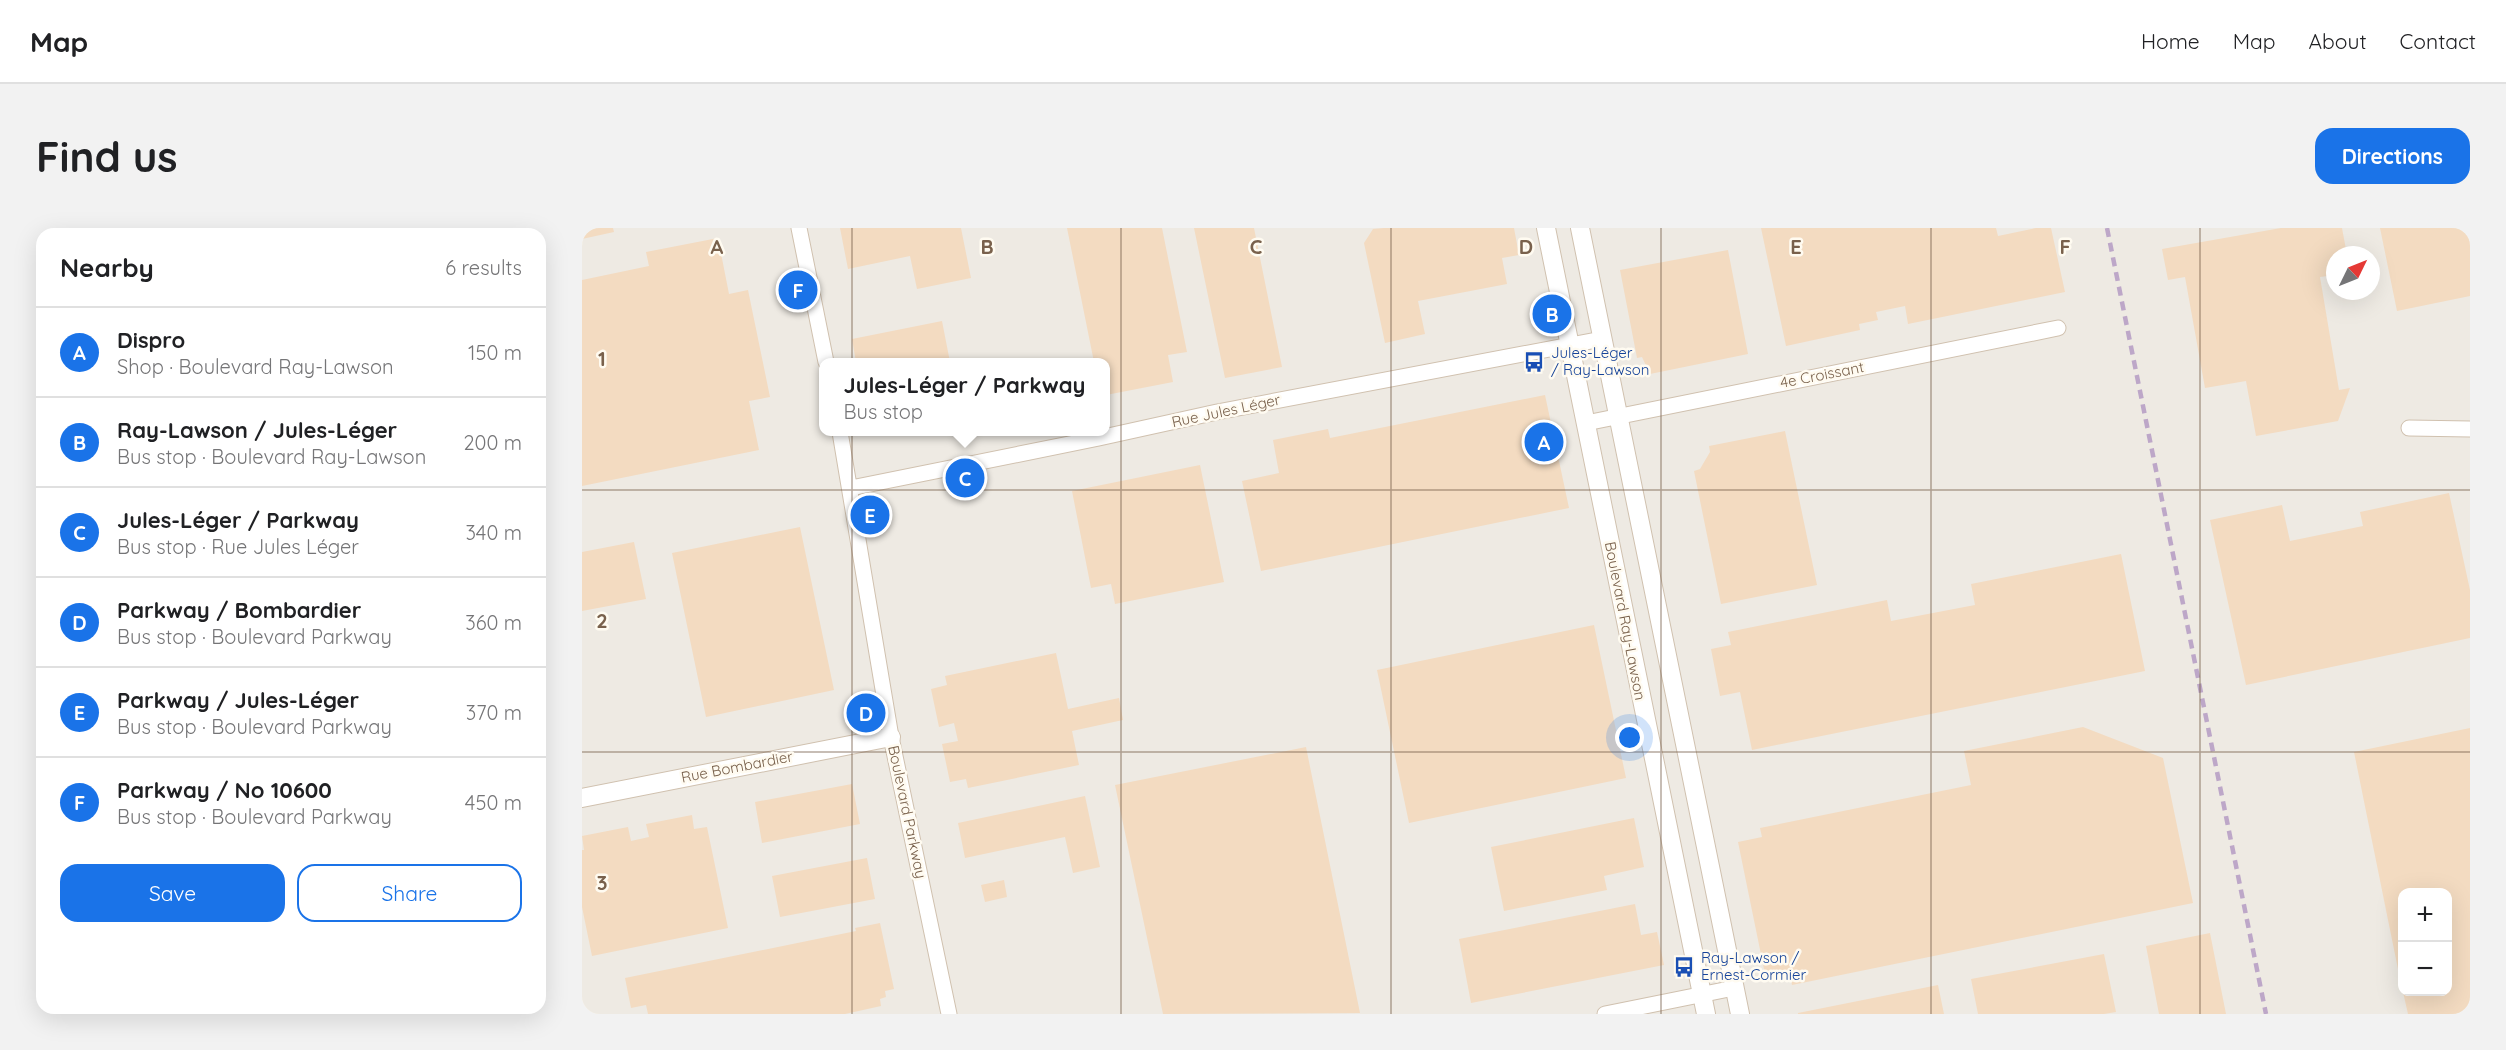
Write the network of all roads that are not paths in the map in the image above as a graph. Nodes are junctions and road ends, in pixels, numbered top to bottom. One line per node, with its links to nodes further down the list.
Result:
1 (799, 228): 7 (street)
2 (1546, 228): 6 (street, Boulevard Ray-Lawson)
3 (1580, 228): 5 (street)
4 (2058, 328): 8 (street, 4e Croissant)
5 (1602, 339): 6 (street, Rue Jules Léger); 8 (street)
6 (1569, 345): 9 (street, Boulevard Ray-Lawson); 14 (street, Rue Jules Léger)
7 (825, 358)
8 (1618, 417): 9 (street, 4e Croissant); 18 (street)
9 (1586, 423): 19 (street, Boulevard Ray-Lawson)
10 (2409, 428): 11 (street)
11 (2470, 429)
12 (841, 436): 15 (street, Boulevard Parkway)
13 (1108, 436): 15 (street, Rue Jules Léger)
14 (1110, 436)
15 (851, 488): 16 (street, Boulevard Parkway)
16 (891, 737): 17 (street, Rue Bombardier); 20 (street, Boulevard Parkway)
17 (582, 798)
18 (1734, 988): 19 (street); 23 (street)
19 (1702, 995): 21 (street); 22 (street, Boulevard Ray-Lawson)
20 (949, 1014)
21 (1605, 1014)
22 (1706, 1014)
23 (1740, 1014)

